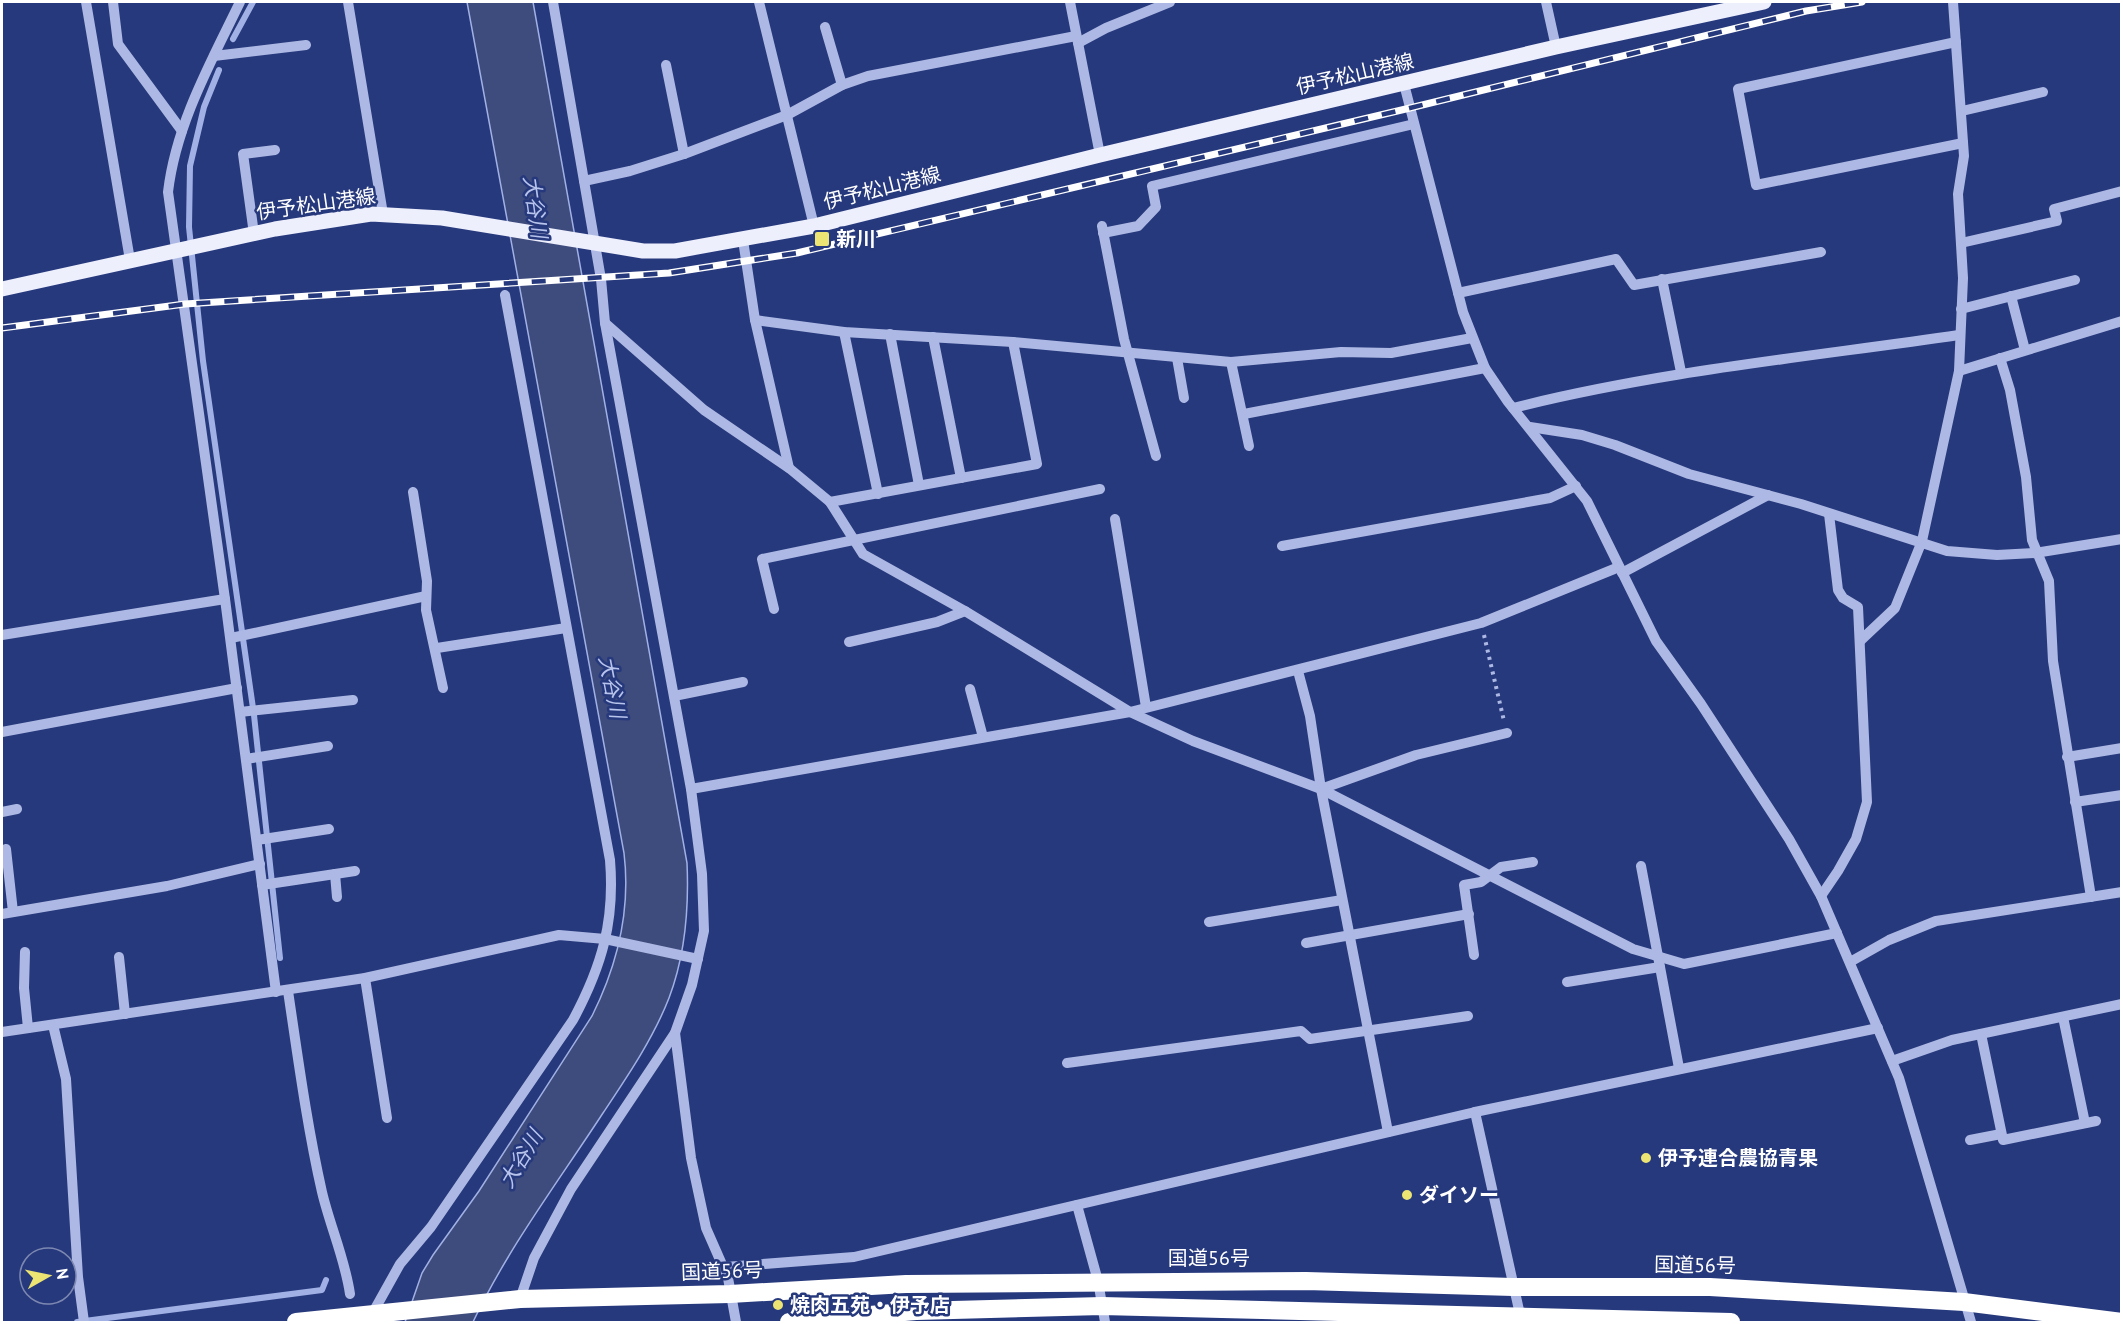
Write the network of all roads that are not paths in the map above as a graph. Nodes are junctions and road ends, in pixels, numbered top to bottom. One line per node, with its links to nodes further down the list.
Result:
1 (86, 2): 40 (street)
2 (113, 2): 25 (street)
3 (240, 2): 17 (street)
4 (348, 2): 32 (street)
5 (553, 2): 30 (street)
6 (759, 2): 23 (street)
7 (1070, 2): 13 (street)
8 (1170, 2): 13 (street)
9 (1546, 2): 16 (street)
10 (1764, 2): 16 (main road, 伊予松山港線)
11 (1954, 2): 14 (street)
12 (825, 27): 20 (street)
13 (1077, 40): 20 (street); 29 (street)
14 (1956, 42): 22 (street); 26 (street)
15 (306, 45): 17 (street)
16 (1556, 47): 19 (main road, 伊予松山港線)
17 (214, 56): 25 (street)
18 (666, 65): 28 (street)
19 (1404, 84): 24 (street); 29 (main road, 伊予松山港線)
20 (842, 85): 23 (street)
21 (2043, 92): 22 (street)
22 (1962, 111): 26 (street)
23 (787, 115): 28 (street); 33 (street)
24 (1413, 124): 44 (street); 58 (street)
25 (182, 131): 38 (street)
26 (1963, 143): 36 (street)
27 (275, 150): 34 (street)
28 (684, 154): 30 (street)
29 (1100, 155): 33 (main road, 伊予松山港線)
30 (584, 181): 37 (street)
31 (2121, 191): 36 (street)
32 (383, 214): 34 (main road, 伊予松山港線); 37 (main road, 伊予松山港線)
33 (814, 226): 35 (main road, 伊予松山港線)
34 (254, 234): 38 (main road, 伊予松山港線)
35 (742, 240): 37 (main road, 伊予松山港線); 48 (street)
36 (1961, 243): 47 (street)
37 (591, 244): 50 (street)
38 (177, 250): 40 (main road, 伊予松山港線); 89 (street)
39 (1821, 252): 41 (street)
40 (130, 260): 43 (main road, 伊予松山港線)
41 (1662, 279): 44 (street); 64 (street)
42 (2075, 280): 46 (street)
43 (2, 289)
44 (1458, 293): 55 (street)
45 (505, 295): 92 (street)
46 (2011, 296): 47 (street); 57 (street)
47 (1961, 309): 53 (street)
48 (755, 320): 51 (street); 71 (street)
49 (2121, 321): 57 (street)
50 (605, 323): 71 (street); 103 (street)
51 (844, 332): 52 (street); 77 (street)
52 (890, 334): 54 (street); 73 (street)
53 (1959, 335): 63 (street); 64 (street)
54 (933, 337): 56 (street); 72 (street)
55 (1472, 338): 61 (street); 62 (street)
56 (1013, 342): 58 (street); 72 (street)
57 (2025, 350): 60 (street)
58 (1129, 353): 59 (street); 70 (street)
59 (1176, 358): 61 (street); 65 (street)
60 (2000, 358): 63 (street); 86 (street)
61 (1231, 363): 67 (street)
62 (1485, 368): 66 (street); 67 (street)
63 (1959, 371): 84 (street)
64 (1681, 372): 66 (street)
65 (1184, 398)
66 (1513, 408): 68 (street)
67 (1244, 414): 69 (street)
68 (1530, 427): 74 (street); 78 (street)
69 (1249, 446)
70 (1156, 456)
71 (789, 468): 79 (street)
72 (961, 478): 73 (street)
73 (919, 485): 77 (street)
74 (1576, 486): 85 (street); 87 (street)
75 (1100, 489): 83 (street)
76 (412, 492): 88 (street)
77 (878, 494): 79 (street)
78 (1768, 495): 80 (street); 87 (street)
79 (830, 502): 83 (street)
80 (1829, 514): 84 (street); 95 (street)
81 (1115, 519): 105 (street)
82 (2121, 539): 86 (street)
83 (854, 540): 90 (street); 91 (street)
84 (1922, 541): 86 (street); 95 (street)
85 (1282, 546)
86 (2036, 553): 113 (street)
87 (1621, 570): 98 (street); 132 (street)
88 (426, 596): 94 (street); 97 (street)
89 (225, 598): 93 (street); 94 (street)
90 (774, 609)
91 (965, 611): 96 (street); 107 (street)
92 (566, 628): 97 (street); 142 (street)
93 (2, 635)
94 (231, 638): 100 (street)
95 (1860, 640): 132 (street)
96 (849, 642)
97 (437, 648): 101 (street)
98 (1298, 671): 105 (street); 116 (street)
99 (743, 682): 103 (street)
100 (237, 687): 106 (street); 108 (street)
101 (443, 688)
102 (970, 689): 110 (street)
103 (674, 696): 115 (street)
104 (353, 700): 106 (street)
105 (1146, 707): 107 (street)
106 (240, 712): 114 (street)
107 (1130, 712): 110 (street); 116 (street)
108 (2, 732)
109 (1507, 733): 116 (street)
110 (983, 737): 115 (street)
111 (328, 746): 114 (street)
112 (2121, 748): 113 (street)
113 (2067, 757): 118 (street)
114 (246, 759): 122 (street)
115 (691, 789): 147 (street)
116 (1321, 789): 129 (street); 135 (street)
117 (2121, 795): 118 (street)
118 (2075, 802): 134 (street)
119 (16, 809): 120 (street)
120 (2, 812)
121 (329, 829): 122 (street)
122 (257, 840): 125 (street)
123 (6, 849): 136 (street)
124 (1533, 862): 129 (street)
125 (260, 864): 130 (street); 136 (street)
126 (1641, 866): 148 (street)
127 (355, 871): 128 (street)
128 (335, 874): 130 (street); 133 (street)
129 (1490, 876): 138 (street); 148 (street)
130 (262, 885): 153 (street)
131 (2121, 892): 134 (street)
132 (1821, 896): 140 (street)
133 (337, 897)
134 (2091, 897): 149 (street)
135 (1342, 900): 139 (street); 141 (street)
136 (13, 912): 137 (street)
137 (2, 914)
138 (1469, 914): 141 (street); 145 (street)
139 (1209, 921)
140 (1837, 933): 148 (street); 149 (street)
141 (1350, 937): 143 (street); 161 (street)
142 (610, 939): 147 (street); 150 (street); 184 (street)
143 (1306, 943)
144 (25, 952): 159 (street)
145 (1474, 955)
146 (119, 957): 155 (street)
147 (693, 958): 163 (street)
148 (1659, 962): 151 (street); 167 (street)
149 (1850, 962): 160 (street)
150 (365, 978): 152 (street); 169 (street)
151 (1567, 982)
152 (288, 991): 153 (street); 179 (street)
153 (276, 992): 155 (street)
154 (2121, 1004): 157 (street)
155 (125, 1014): 158 (street)
156 (1468, 1016): 161 (street)
157 (2063, 1017): 164 (street); 171 (street)
158 (53, 1025): 159 (street); 188 (street)
159 (28, 1028): 162 (street)
160 (1878, 1028): 165 (street); 167 (street)
161 (1368, 1031): 166 (street); 172 (street)
162 (2, 1032)
163 (675, 1033): 176 (street); 181 (street)
164 (1981, 1034): 165 (street); 173 (street)
165 (1892, 1061): 182 (street)
166 (1067, 1063)
167 (1679, 1068): 168 (street)
168 (1475, 1112): 172 (street); 178 (street)
169 (387, 1118)
170 (2097, 1121): 171 (street)
171 (2085, 1123): 173 (street)
172 (1388, 1132): 175 (street)
173 (2001, 1134): 174 (street)
174 (1970, 1140)
175 (1077, 1205): 176 (street); 177 (street)
176 (724, 1267): 180 (street)
177 (1098, 1281): 178 (highway, 国道56号); 180 (highway, 国道56号); 183 (street)
178 (1513, 1287): 182 (highway, 国道56号); 185 (street)
179 (350, 1294)
180 (730, 1294): 181 (highway, 国道56号); 189 (street)
181 (513, 1299): 184 (highway, 国道56号)
182 (1964, 1302): 187 (highway, 国道56号); 192 (street)
183 (1104, 1314): 185 (highway); 190 (highway)
184 (370, 1318): 186 (highway, 国道56号)
185 (1521, 1319): 191 (highway)
186 (306, 1322)
187 (2121, 1322)
188 (84, 1323)
189 (736, 1323)
190 (789, 1323)
191 (1731, 1323)
192 (1971, 1323)

